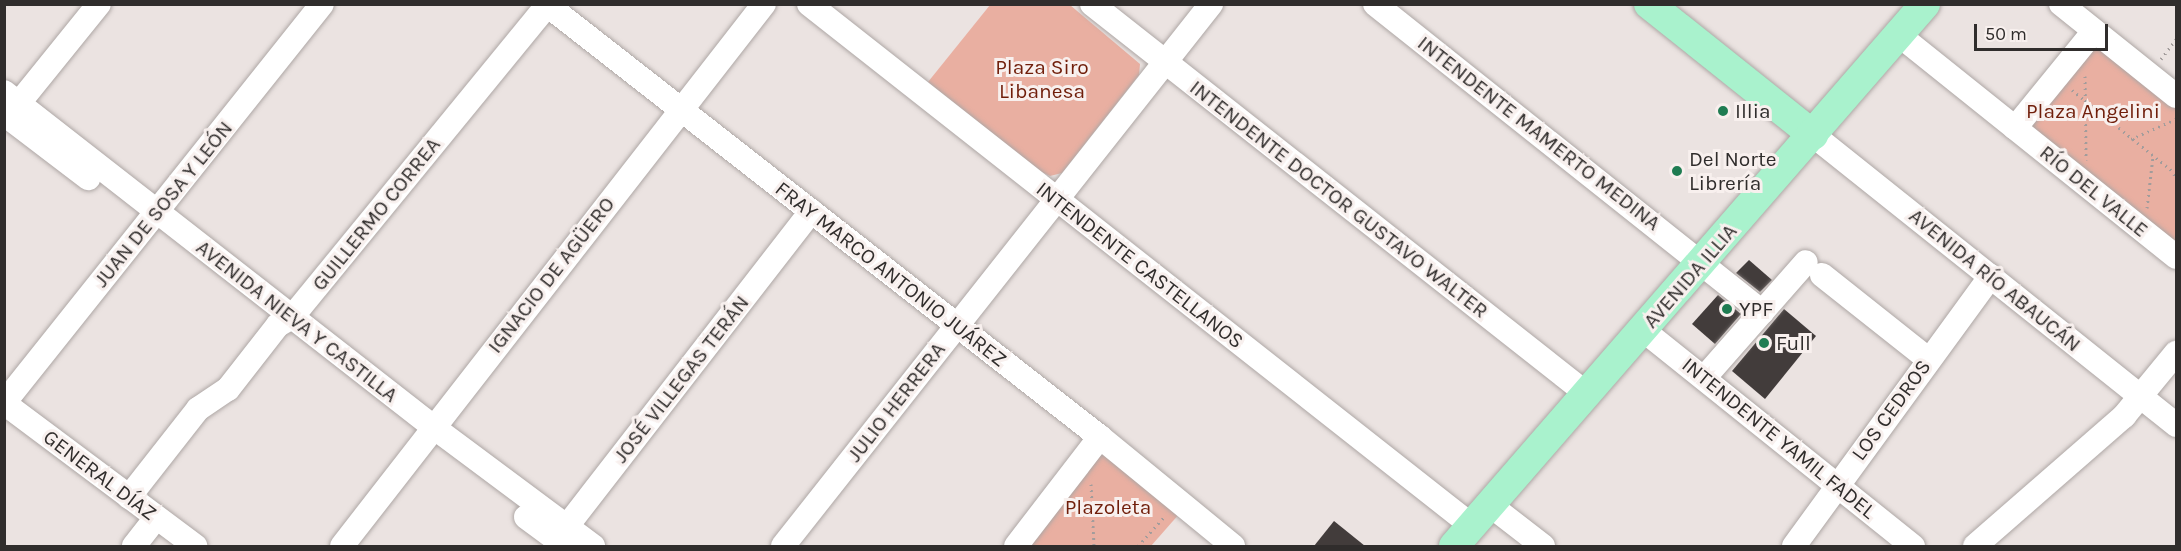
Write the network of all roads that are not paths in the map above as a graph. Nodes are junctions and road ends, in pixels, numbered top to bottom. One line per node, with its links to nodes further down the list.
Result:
1 (99, 4): 16 (street)
2 (322, 4): 22 (street, JUAN DE SOSA Y LEÓN)
3 (764, 4): 17 (street, IGNACIO DE AGÜERO)
4 (809, 4): 20 (street, INTENDENTE CASTELLANOS)
5 (1092, 4): 14 (street, INTENDENTE DOCTOR GUSTAVO WALTER)
6 (1211, 4): 14 (street, JULIO HERRERA)
7 (1375, 4): 24 (street, INTENDENTE MAMERTO MEDINA)
8 (1649, 4): 19 (main road)
9 (1925, 4): 12 (main road, AVENIDA ILLIA)
10 (2061, 4): 13 (street)
11 (546, 5): 17 (street, FRAY MARCO ANTONIO JUÁREZ); 27 (street, GUILLERMO CORREA)
12 (1899, 35): 18 (street, RÍO DEL VALLE); 19 (main road, AVENIDA ILLIA)
13 (2090, 36): 15 (street); 18 (street)
14 (1165, 63): 20 (street, JULIO HERRERA); 33 (street, INTENDENTE DOCTOR GUSTAVO WALTER)
15 (2176, 96)
16 (8, 105): 22 (street, AVENIDA NIEVA Y CASTILLA)
17 (681, 110): 21 (street, FRAY MARCO ANTONIO JUÁREZ); 37 (street, IGNACIO DE AGÜERO)
18 (2015, 128): 23 (street, RÍO DEL VALLE)
19 (1814, 135): 24 (main road, AVENIDA ILLIA); 25 (street, AVENIDA RÍO ABAUCÁN)
20 (1058, 200): 28 (street, JULIO HERRERA); 42 (street, INTENDENTE CASTELLANOS)
21 (811, 211): 28 (street, FRAY MARCO ANTONIO JUÁREZ); 43 (street, JOSÉ VILLEGAS TERÁN)
22 (152, 218): 27 (street, AVENIDA NIEVA Y CASTILLA); 35 (street, JUAN DE SOSA Y LEÓN)
23 (2176, 257)
24 (1703, 261): 26 (street, INTENDENTE MAMERTO MEDINA); 29 (main road, AVENIDA ILLIA)
25 (1991, 276): 31 (street, LOS CEDROS); 34 (street, AVENIDA RÍO ABAUCÁN)
26 (1762, 312): 31 (street); 32 (street)
27 (285, 321): 37 (street, AVENIDA NIEVA Y CASTILLA); 40 (street, GUILLERMO CORREA)
28 (957, 325): 38 (street, FRAY MARCO ANTONIO JUÁREZ); 48 (street, JULIO HERRERA)
29 (1643, 330): 32 (street, INTENDENTE YAMIL FADEL); 33 (main road, AVENIDA ILLIA)
30 (2176, 353): 34 (street)
31 (1928, 359): 39 (street, LOS CEDROS)
32 (1704, 378): 39 (street, INTENDENTE YAMIL FADEL)
33 (1587, 394): 42 (main road, AVENIDA ILLIA)
34 (2141, 397): 36 (street, AVENIDA RÍO ABAUCÁN); 54 (street)
35 (5, 403): 40 (street, GENERAL DÍAZ)
36 (2176, 425)
37 (429, 433): 43 (street, AVENIDA NIEVA Y CASTILLA); 46 (street, IGNACIO DE AGÜERO)
38 (1100, 437): 49 (street); 50 (street, FRAY MARCO ANTONIO JUÁREZ)
39 (1838, 484): 52 (street, LOS CEDROS); 53 (street, INTENDENTE YAMIL FADEL)
40 (129, 497): 41 (street, GENERAL DÍAZ)
41 (156, 518): 44 (street); 45 (street, GENERAL DÍAZ)
42 (1472, 526): 51 (street, INTENDENTE CASTELLANOS)
43 (559, 540): 47 (street, AVENIDA NIEVA Y CASTILLA)
44 (134, 546)
45 (195, 546)
46 (342, 546)
47 (593, 546)
48 (783, 546)
49 (1016, 546)
50 (1233, 546)
51 (1543, 546)
52 (1794, 546)
53 (1913, 546)
54 (1975, 546)

